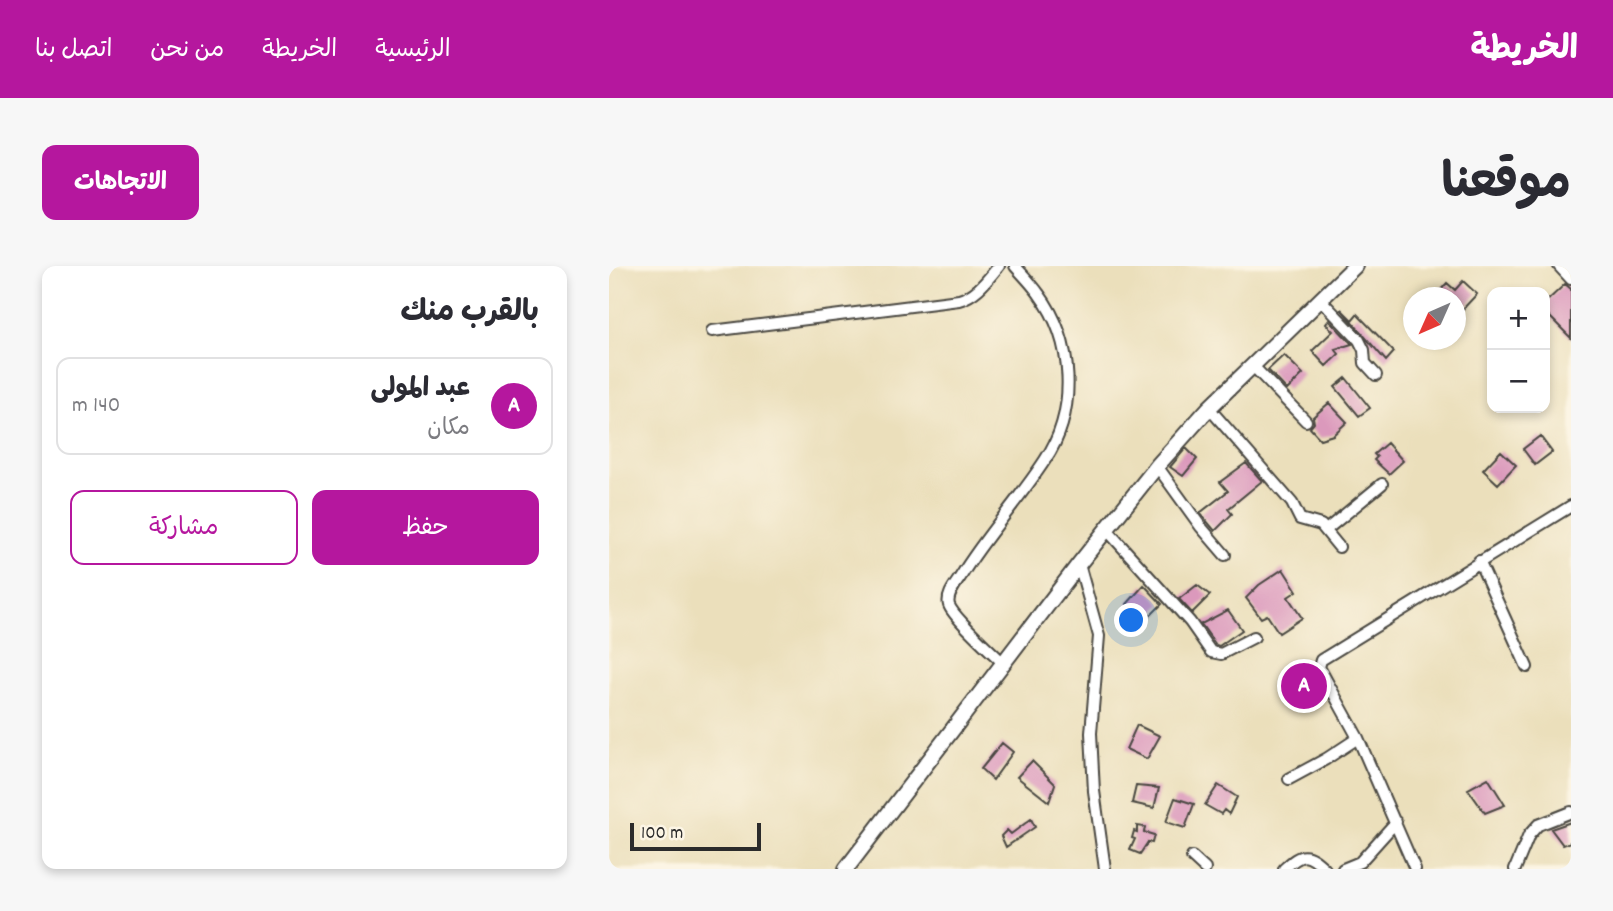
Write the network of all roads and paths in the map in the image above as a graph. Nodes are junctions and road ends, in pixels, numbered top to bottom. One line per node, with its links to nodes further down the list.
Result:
1 (999, 266): 7 (street)
2 (1015, 266): 22 (street)
3 (1355, 266): 6 (main road)
4 (1559, 266): 5 (street)
5 (1571, 279)
6 (1320, 299): 8 (main road); 9 (street)
7 (712, 331)
8 (1252, 365): 10 (main road); 11 (street)
9 (1376, 375)
10 (1209, 408): 12 (main road); 16 (street)
11 (1306, 421)
12 (1157, 466): 15 (main road); 18 (street)
13 (1381, 484): 16 (street)
14 (1571, 506): 19 (street)
15 (1107, 530): 20 (main road); 21 (street)
16 (1326, 530): 17 (street)
17 (1339, 547)
18 (1225, 555)
19 (1479, 561): 23 (street); 24 (street)
20 (1079, 564): 22 (main road); 30 (street)
21 (1254, 638)
22 (1003, 663): 29 (main road)
23 (1527, 667)
24 (1358, 738): 25 (street); 27 (street)
25 (1289, 779)
26 (1571, 812): 36 (street)
27 (1396, 822): 34 (street); 35 (street)
28 (1192, 858): 31 (street)
29 (846, 869)
30 (1105, 869)
31 (1205, 869)
32 (1284, 869): 33 (street)
33 (1325, 869)
34 (1343, 869)
35 (1415, 869)
36 (1514, 869)

